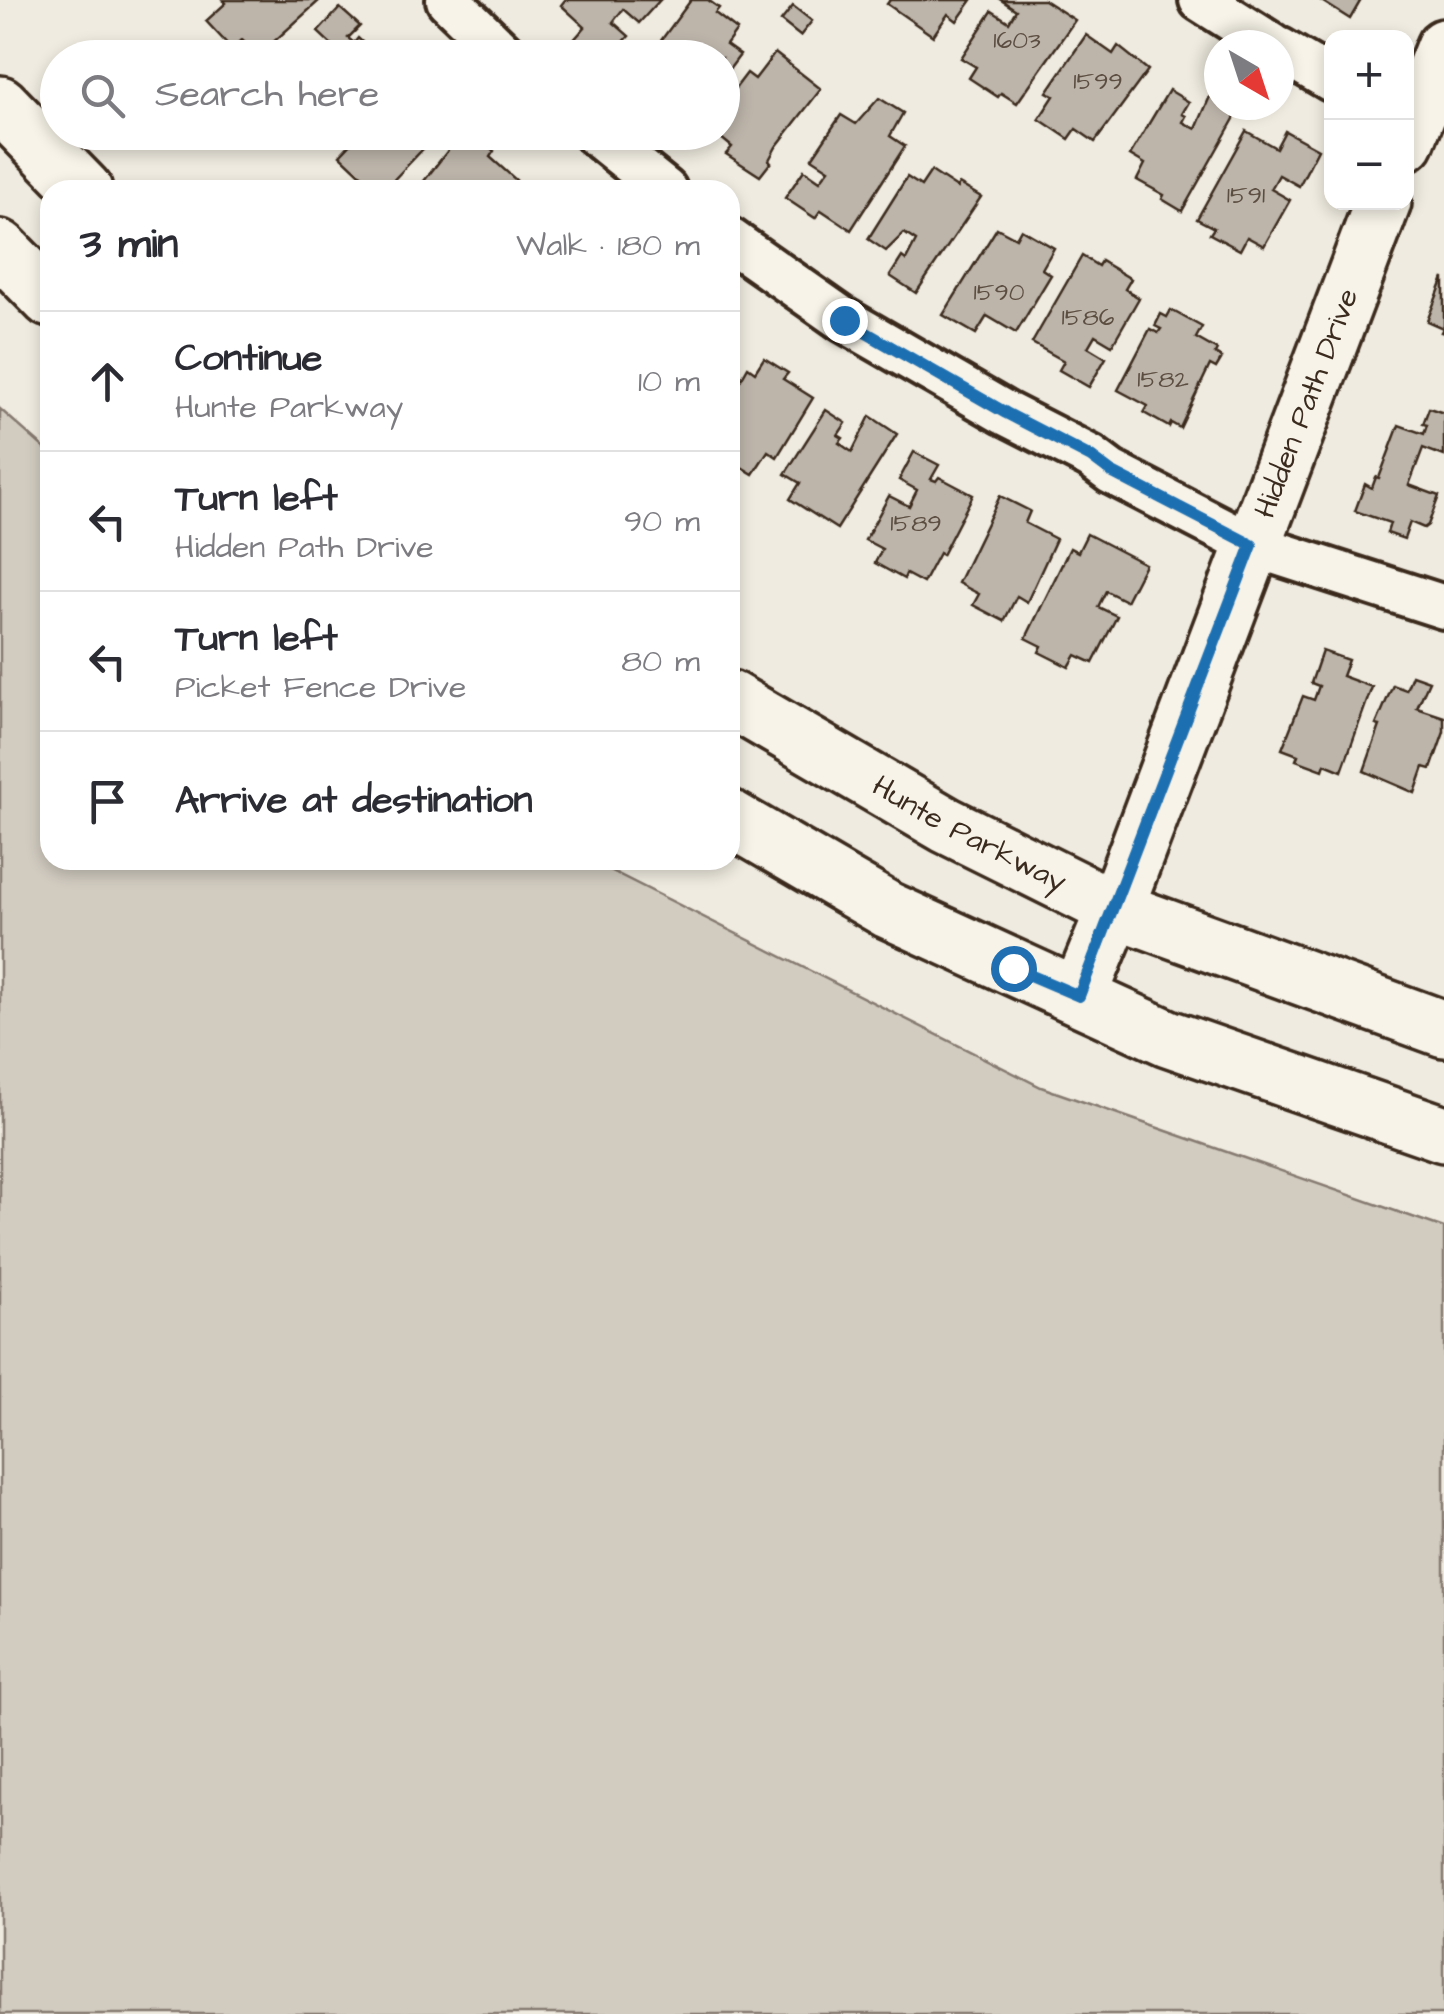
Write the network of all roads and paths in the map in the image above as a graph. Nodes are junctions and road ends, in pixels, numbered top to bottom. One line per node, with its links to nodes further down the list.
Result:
1 (448, 0): 4 (street)
2 (1201, 0): 3 (street)
3 (1248, 30)
4 (489, 40)
5 (1444, 47): 9 (main road)
6 (1294, 58): 7 (street)
7 (1324, 75)
8 (0, 104): 10 (main road)
9 (1417, 134)
10 (40, 145)
11 (45, 150): 13 (main road)
12 (615, 150): 14 (street)
13 (74, 180)
14 (653, 180)
15 (1380, 210): 19 (main road, Hidden Path Drive)
16 (740, 247): 19 (street)
17 (0, 248): 18 (main road)
18 (40, 289)
19 (1252, 545): 20 (street); 23 (main road, Hidden Path Drive)
20 (1444, 607)
21 (740, 705): 23 (main road, Hunte Parkway)
22 (740, 824): 24 (main road)
23 (1115, 909): 24 (main road, Hidden Path Drive); 25 (main road, Hunte Parkway)
24 (1079, 996): 26 (main road)
25 (1444, 1029)
26 (1444, 1134)

